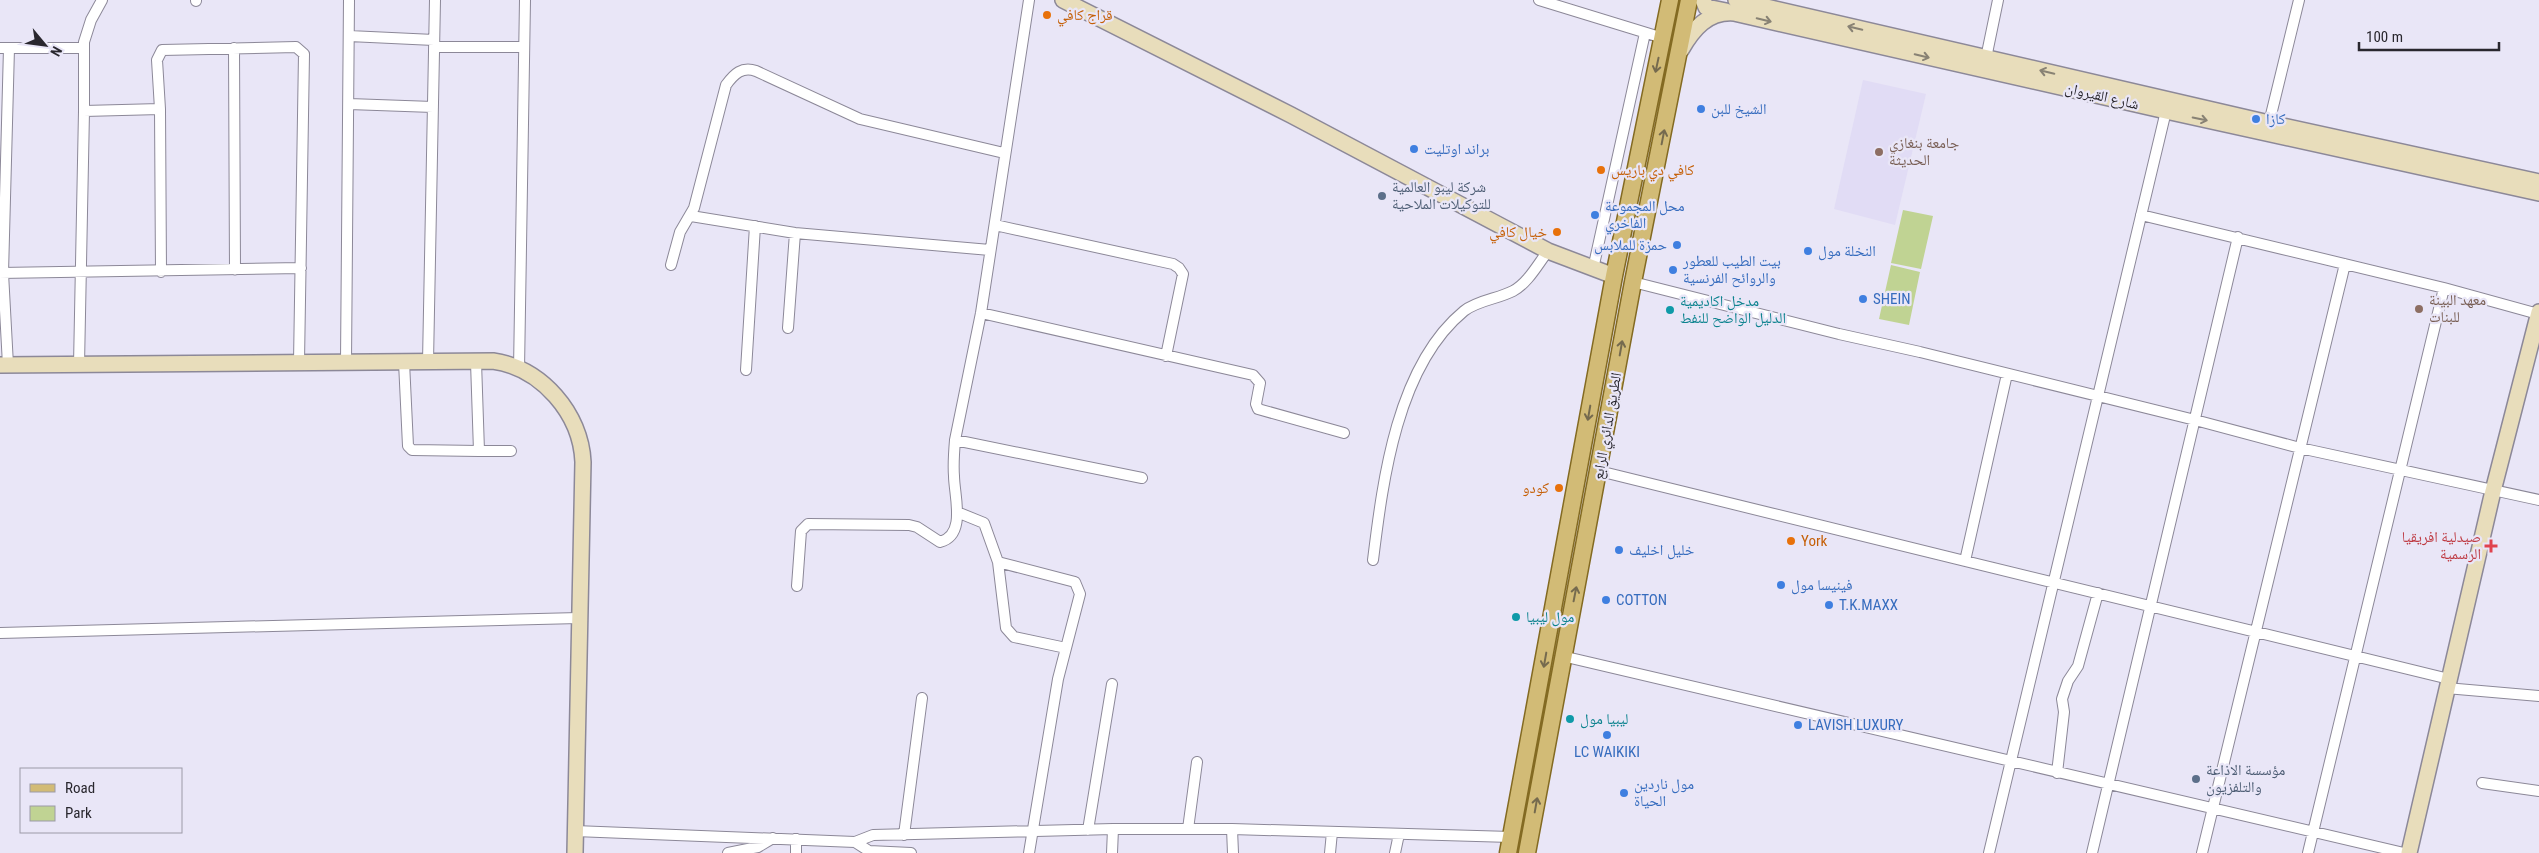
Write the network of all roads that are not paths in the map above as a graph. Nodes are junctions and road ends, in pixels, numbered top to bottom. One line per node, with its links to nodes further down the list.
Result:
1 (102, 0): 20 (street)
2 (349, 0): 15 (street)
3 (436, 0): 17 (street)
4 (525, 0): 18 (street)
5 (1028, 0): 30 (street)
6 (1063, 0): 40 (main road)
7 (1539, 0): 14 (street)
8 (1670, 0): 16 (main road, الطريق الدائري الرابع)
9 (1689, 0): 22 (main road, الطريق الدائري الرابع)
10 (1703, 0): 13 (main road, شارع القيروان)
11 (1998, 0): 23 (street)
12 (2299, 0): 29 (street)
13 (1734, 3): 22 (main road); 23 (main road, شارع القيروان)
14 (1645, 33): 16 (street); 44 (street)
15 (349, 36): 17 (street); 24 (street)
16 (1663, 38): 49 (main road, الطريق الدائري الرابع, one-way to 49)
17 (434, 43): 18 (street); 25 (street)
18 (524, 47): 63 (street)
19 (4, 48): 20 (street); 47 (street)
20 (84, 48): 27 (street)
21 (234, 48): 26 (street); 43 (street); 45 (street)
22 (1680, 51): 50 (main road, الطريق الدائري الرابع, one-way to 22)
23 (1984, 63): 28 (main road, شارع القيروان); 29 (main road, شارع القيروان, one-way to 23)
24 (349, 104): 25 (street); 57 (street)
25 (433, 107): 59 (street)
26 (160, 109): 27 (street); 46 (street)
27 (84, 110): 48 (street)
28 (2166, 111): 32 (main road, شارع القيروان, one-way to 32); 33 (street)
29 (2268, 123): 31 (main road, شارع القيروان)
30 (1004, 153): 34 (street); 35 (street)
31 (2539, 182)
32 (2539, 193)
33 (2141, 215): 38 (street); 66 (street)
34 (691, 216): 36 (street); 42 (street)
35 (995, 225): 39 (street); 55 (street)
36 (755, 226): 37 (street); 64 (street)
37 (795, 233): 39 (street); 54 (street)
38 (2238, 237): 41 (street); 67 (street)
39 (990, 250): 52 (street)
40 (1548, 251): 44 (main road); 79 (street)
41 (2345, 264): 51 (street); 70 (street)
42 (671, 265)
43 (301, 268): 45 (street); 56 (street)
44 (1593, 269): 49 (main road)
45 (235, 270): 46 (street)
46 (161, 272): 48 (street)
47 (2, 273): 48 (street); 61 (street)
48 (81, 273): 62 (street)
49 (1614, 276): 113 (main road, الطريق الدائري الرابع, one-way to 113)
50 (1633, 282): 65 (street); 74 (main road, الطريق الدائري الرابع, one-way to 50)
51 (2444, 288): 53 (street); 73 (street)
52 (981, 313): 55 (street); 69 (street)
53 (2539, 313): 76 (main road)
54 (788, 328)
55 (1166, 356): 68 (street)
56 (299, 362): 57 (main road); 62 (main road)
57 (346, 362): 58 (main road)
58 (404, 362): 59 (main road); 71 (street)
59 (428, 362): 60 (main road)
60 (476, 362): 63 (main road); 71 (street)
61 (4, 365): 62 (main road)
62 (79, 365)
63 (519, 370): 86 (main road)
64 (746, 370)
65 (2007, 374): 66 (street); 80 (street)
66 (2098, 396): 67 (street); 82 (street)
67 (2195, 420): 70 (street); 85 (street)
68 (1344, 433)
69 (955, 440): 75 (street); 78 (street)
70 (2300, 448): 73 (street); 87 (street)
71 (478, 451): 72 (street)
72 (511, 451)
73 (2400, 470): 76 (street); 91 (street)
74 (1599, 471): 80 (street); 90 (main road, الطريق الدائري الرابع, one-way to 74)
75 (1142, 478)
76 (2494, 491): 77 (street); 92 (main road)
77 (2539, 500)
78 (957, 512): 81 (street); 83 (street)
79 (1372, 560)
80 (1965, 561): 82 (street)
81 (998, 562): 89 (street); 89 (street)
82 (2053, 582): 84 (street); 97 (street)
83 (797, 586)
84 (2098, 593): 85 (street); 98 (street)
85 (2151, 606): 87 (street); 99 (street)
86 (579, 618): 88 (street); 107 (main road)
87 (2254, 631): 91 (street); 102 (street)
88 (0, 633)
89 (1066, 648): 108 (street)
90 (1562, 656): 97 (street); 128 (main road, الطريق الدائري الرابع, one-way to 90)
91 (2356, 657): 92 (street); 110 (street)
92 (2448, 683): 94 (street); 134 (main road)
93 (1112, 684): 106 (street)
94 (2539, 696)
95 (922, 698): 112 (street)
96 (1197, 762): 104 (street)
97 (2010, 762): 98 (street); 129 (street)
98 (2057, 772): 99 (street)
99 (2107, 784): 102 (street); 130 (street)
100 (2482, 784): 101 (street)
101 (2539, 791)
102 (2212, 808): 110 (street); 131 (street)
103 (1113, 829): 104 (street); 106 (street); 123 (street)
104 (1188, 829): 105 (street)
105 (1232, 829): 109 (street); 124 (street)
106 (1088, 830): 108 (street)
107 (575, 831): 114 (street); 118 (main road)
108 (1031, 832): 112 (street); 122 (street)
109 (1332, 832): 111 (street); 125 (street)
110 (2313, 832): 132 (street); 133 (street)
111 (1399, 834): 113 (street); 126 (street)
112 (904, 835): 116 (street)
113 (1511, 837): 127 (main road, الطريق الدائري الرابع)
114 (772, 838): 115 (street); 119 (street)
115 (796, 839): 116 (street); 120 (street)
116 (856, 842): 117 (street)
117 (869, 852): 121 (street)
118 (575, 853)
119 (728, 853)
120 (796, 853)
121 (911, 853)
122 (1029, 853)
123 (1112, 853)
124 (1233, 853)
125 (1330, 853)
126 (1396, 853)
127 (1508, 853)
128 (1528, 853)
129 (1989, 853)
130 (2092, 853)
131 (2202, 853)
132 (2308, 853)
133 (2404, 853)
134 (2409, 853)

